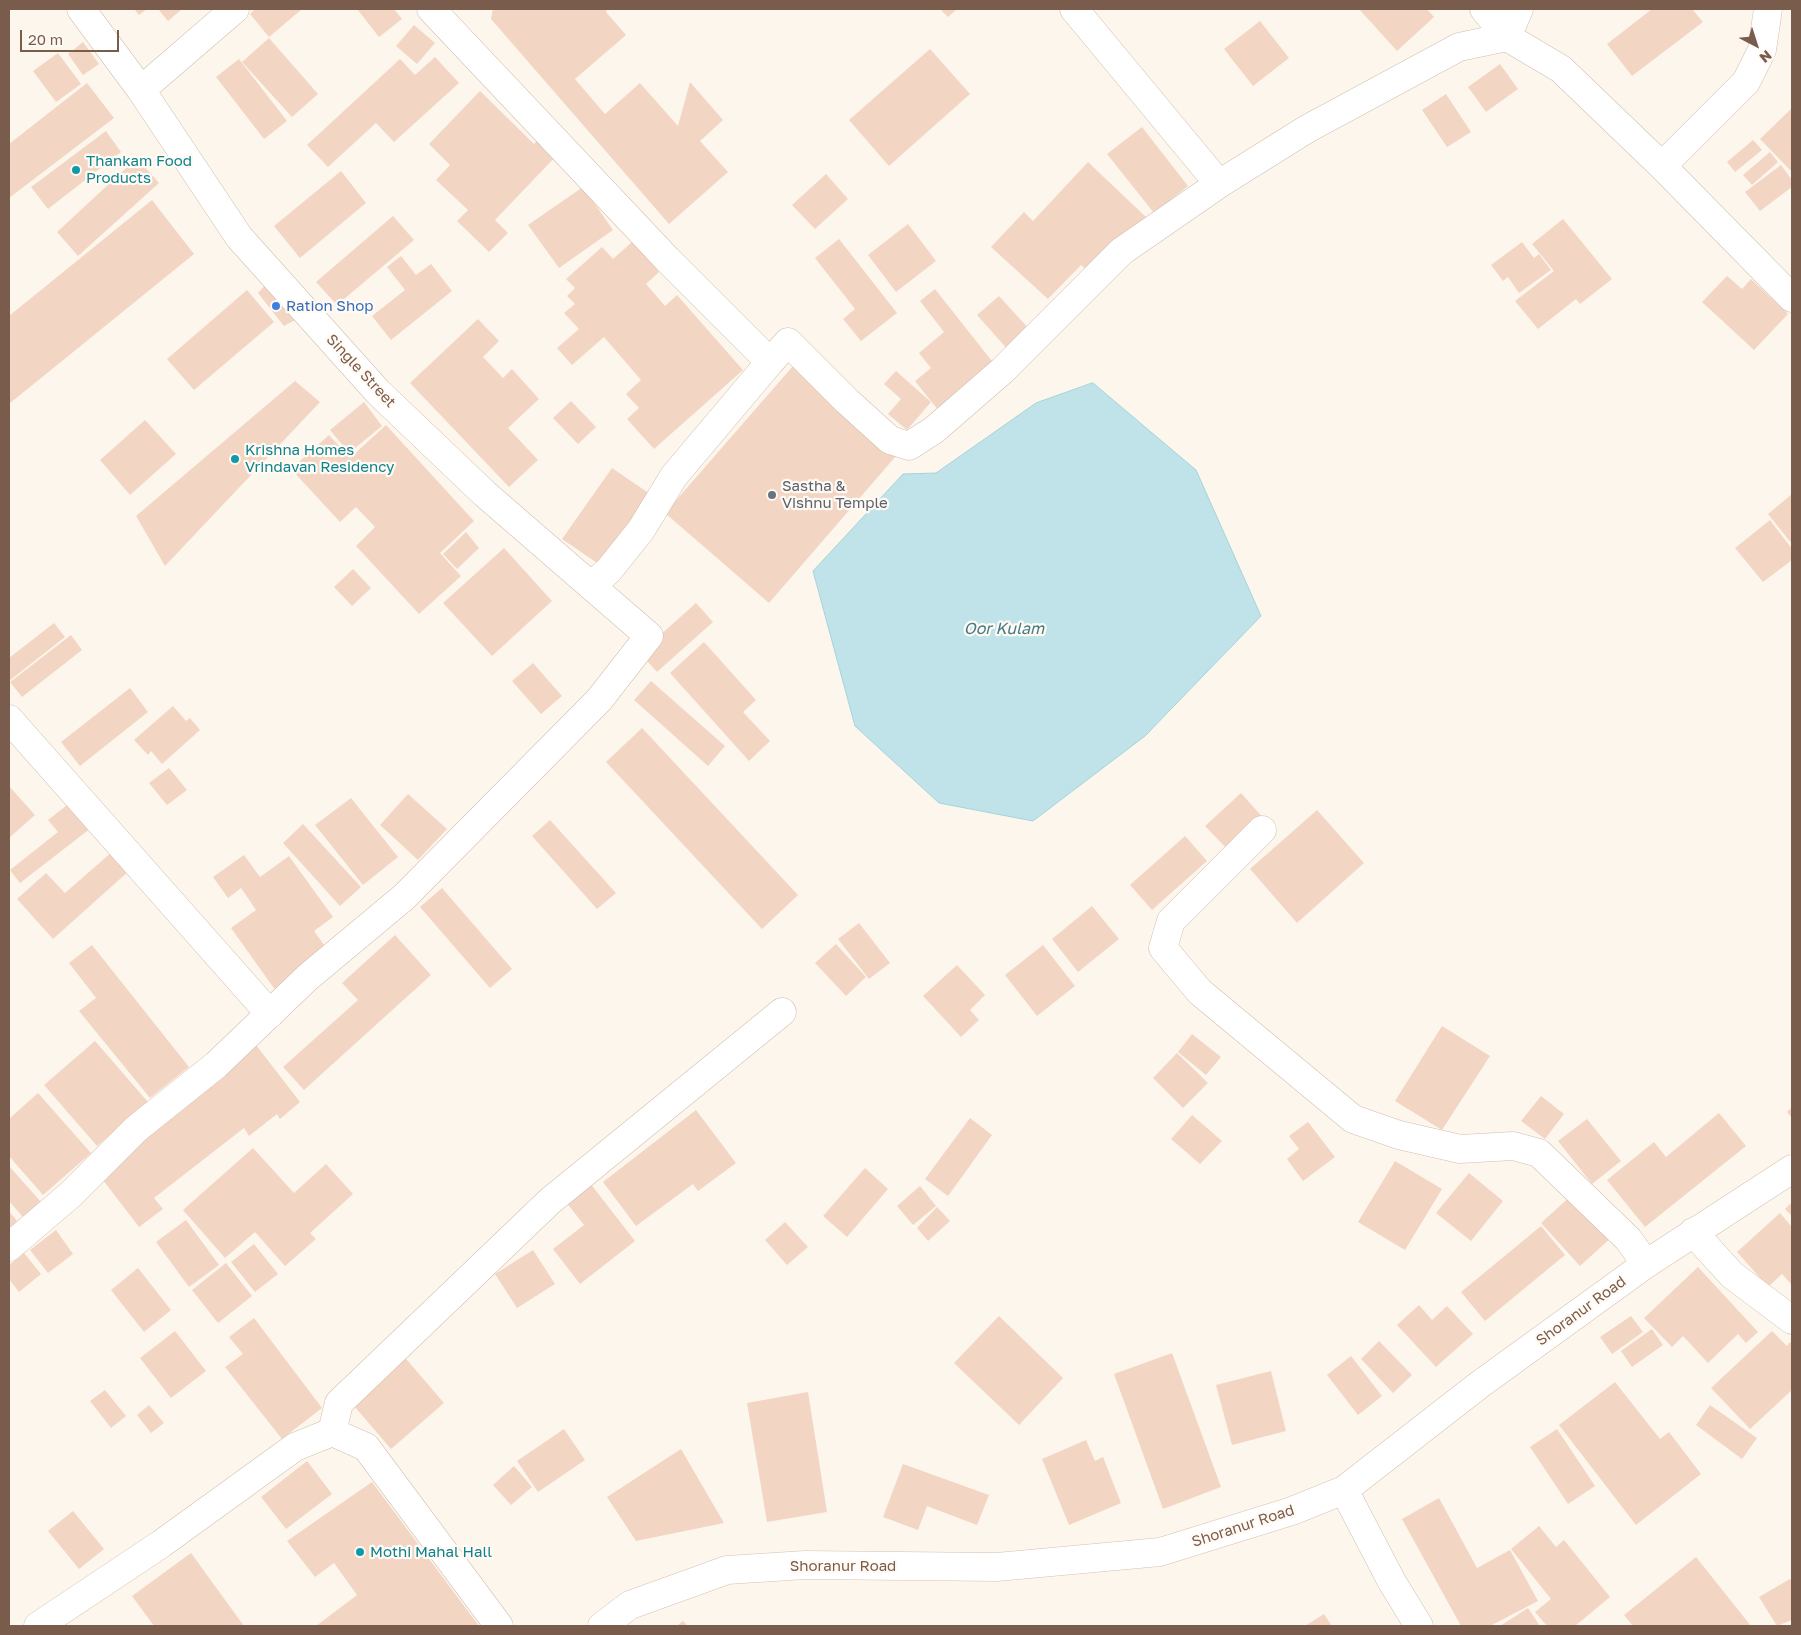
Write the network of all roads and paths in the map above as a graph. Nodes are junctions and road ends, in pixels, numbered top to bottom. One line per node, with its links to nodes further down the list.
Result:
1 (81, 9): 9 (street, Single Street)
2 (236, 9): 9 (street)
3 (431, 9): 13 (street)
4 (1074, 9): 11 (street)
5 (1484, 9): 8 (street)
6 (1519, 9): 8 (street)
7 (1768, 9): 10 (street)
8 (1507, 37): 10 (street); 11 (street)
9 (141, 90): 14 (street, Single Street)
10 (1662, 166): 12 (street)
11 (1219, 184): 13 (street)
12 (1792, 298)
13 (770, 362): 14 (street)
14 (590, 586): 18 (street, Single Street)
15 (9, 719): 18 (street)
16 (1262, 830): 22 (street)
17 (782, 1012): 24 (street)
18 (270, 1014): 21 (street)
19 (1792, 1169): 20 (street, Shoranur Road)
20 (1693, 1232): 22 (street, Shoranur Road); 23 (street)
21 (9, 1247)
22 (1646, 1264): 25 (street, Shoranur Road)
23 (1792, 1320)
24 (332, 1432): 26 (street); 27 (street)
25 (1344, 1490): 28 (street, Shoranur Road); 29 (street)
26 (38, 1626)
27 (499, 1626)
28 (602, 1626)
29 (1419, 1626)

